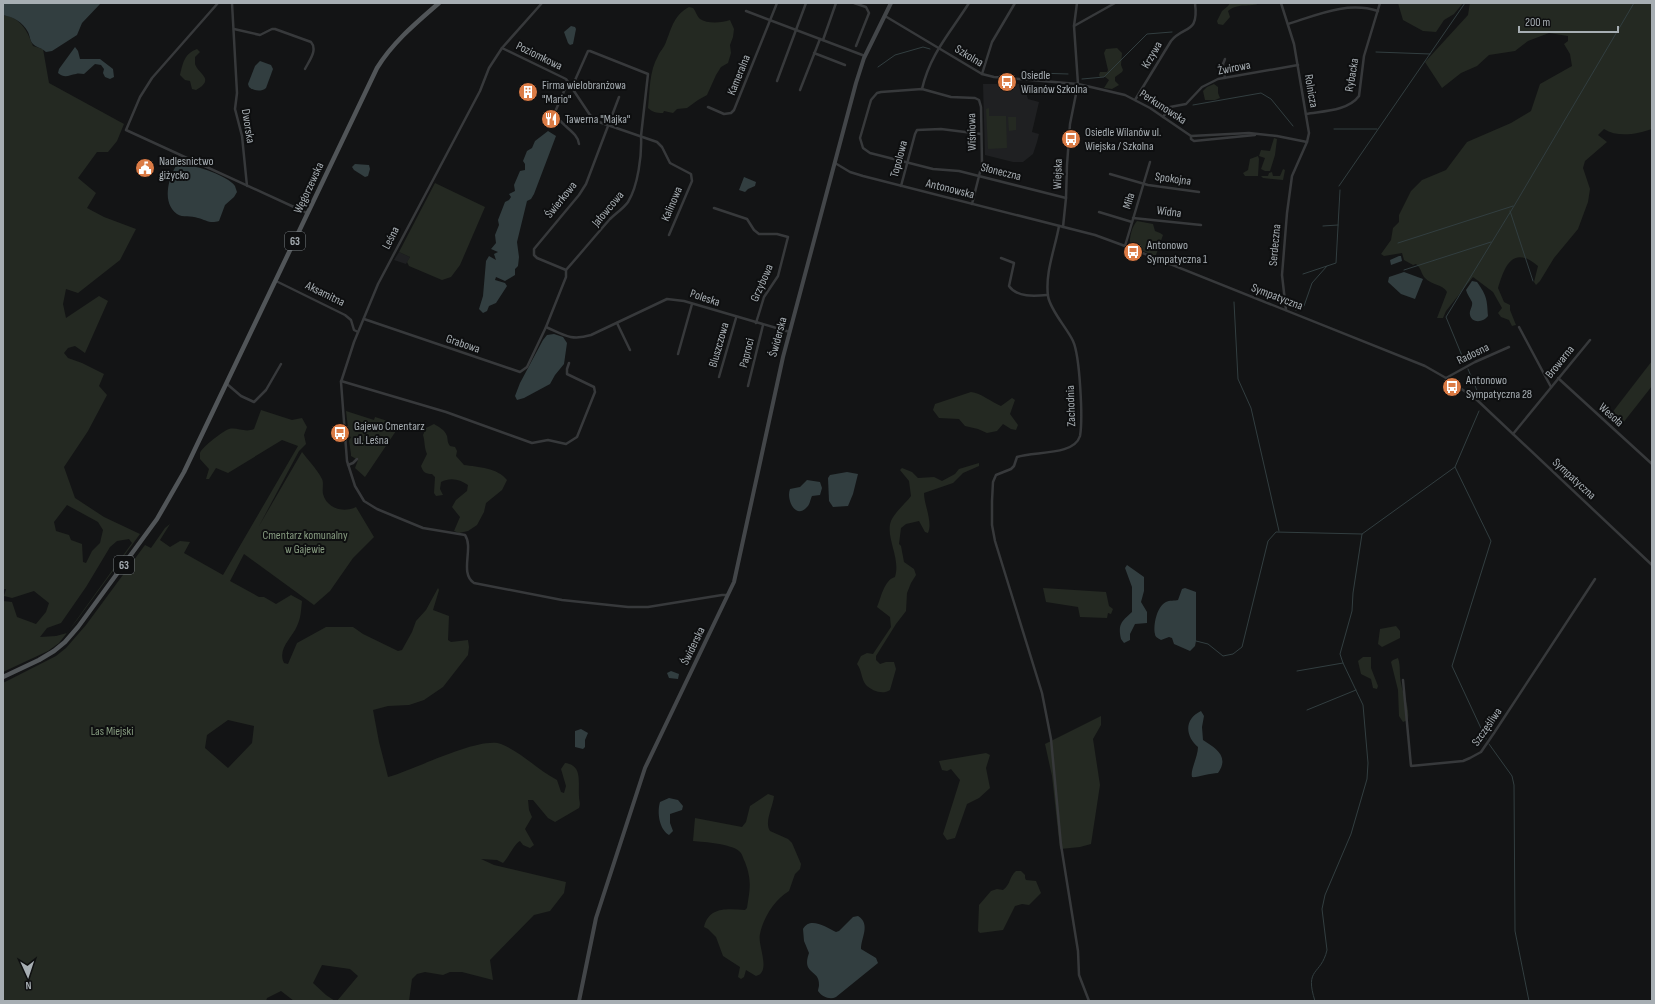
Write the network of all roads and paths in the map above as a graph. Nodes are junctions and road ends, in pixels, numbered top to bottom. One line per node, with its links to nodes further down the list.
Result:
1 (218, 3): 61 (street)
2 (232, 3): 23 (street, Dworska)
3 (439, 3): 68 (main road, Węgorzewska / 63)
4 (542, 3): 27 (street, Leśna)
5 (777, 3): 20 (street, Kameralna)
6 (806, 3): 24 (street)
7 (836, 3): 25 (street)
8 (854, 3): 26 (street)
9 (891, 3): 19 (street, Świderska)
10 (969, 3): 28 (street)
11 (1015, 3): 35 (street)
12 (1077, 3): 22 (street, Wiejska)
13 (1114, 3): 22 (street)
14 (1195, 3): 45 (street, Krzywa)
15 (1281, 3): 21 (street, Rolnicza)
16 (1380, 3): 18 (street, Rybacka)
17 (746, 11): 20 (street)
18 (1378, 11): 21 (street); 47 (street, Rybacka)
19 (885, 16): 28 (street, Szkolna); 30 (street, Świderska)
20 (771, 20): 24 (street); 46 (street, Kameralna)
21 (1288, 24): 33 (street, Rolnicza)
22 (1074, 26): 39 (street, Wiejska)
23 (234, 28): 34 (street); 61 (street, Dworska)
24 (796, 29): 25 (street); 37 (street)
25 (821, 39): 29 (street); 30 (street)
26 (856, 46)
27 (502, 48): 38 (street, Poziomkowa); 81 (street, Leśna)
28 (938, 48): 35 (street, Szkolna); 42 (street)
29 (814, 53): 32 (street); 43 (street)
30 (866, 56): 55 (street, Świderska)
31 (1225, 58): 36 (street)
32 (845, 64)
33 (1298, 65): 36 (street, Żwirowa); 47 (street, Rolnicza)
34 (305, 69)
35 (982, 74): 39 (street, Szkolna)
36 (1225, 78): 48 (street, Żwirowa)
37 (777, 81)
38 (568, 82): 40 (street, Poziomkowa); 53 (street)
39 (1078, 84): 45 (street, Perkunowska); 64 (street, Wiejska)
40 (572, 87): 49 (street, Poziomkowa); 51 (street, Jałowcowa)
41 (916, 89): 42 (street, Wiśniowa); 56 (street, Słoneczna)
42 (922, 89): 50 (street, Wiśniowa)
43 (800, 90)
44 (619, 97): 49 (street, Świerkowa)
45 (1135, 100): 48 (street, Perkunowska)
46 (708, 107)
47 (1306, 114): 52 (street, Rolnicza)
48 (1163, 117): 52 (street, Perkunowska)
49 (608, 126): 51 (street, Poziomkowa); 76 (street, Świerkowa)
50 (982, 134): 56 (street, Topolowa); 58 (street, Wiśniowa)
51 (641, 136): 73 (street, Kalinowa); 76 (street, Jałowcowa)
52 (1307, 142): 59 (street, Rolnicza)
53 (579, 144)
54 (1150, 162): 60 (street, Miła)
55 (834, 163): 62 (street, Antonowska); 89 (street, Świderska)
56 (908, 163): 58 (street, Słoneczna); 62 (street, Topolowa)
57 (1110, 174): 60 (street, Spokojna)
58 (979, 176): 64 (street, Słoneczna); 65 (street, Wiśniowa)
59 (1291, 181): 80 (street, Serdeczna)
60 (1144, 184): 63 (street, Spokojna); 69 (street, Miła)
61 (247, 186): 68 (street)
62 (901, 186): 65 (street, Antonowska)
63 (1199, 192)
64 (1066, 198): 72 (street, Wiejska)
65 (972, 204): 72 (street, Antonowska)
66 (714, 208): 84 (street, Grzybowa)
67 (1099, 212): 70 (street)
68 (308, 213): 77 (main road, Węgorzewska / 63)
69 (1133, 218): 70 (street, Miła); 71 (street, Widna)
70 (1132, 222): 74 (street, Miła)
71 (1201, 225)
72 (1061, 226): 74 (street, Sympatyczna); 78 (street)
73 (669, 235)
74 (1125, 246): 80 (street, Sympatyczna)
75 (1001, 258): 78 (street)
76 (566, 270): 86 (street, Jałowcowa)
77 (276, 280): 88 (street, Aksamitna); 101 (main road, Węgorzewska / 63)
78 (1048, 295): 114 (street, Zachodnia)
79 (692, 304): 82 (street, Poleska); 83 (street, Poleska); 94 (street)
80 (1286, 311): 98 (street, Sympatyczna)
81 (364, 318): 88 (street, Leśna); 90 (street, Grabowa)
82 (736, 318): 84 (street, Poleska); 97 (street, Bluszczowa)
83 (617, 323): 86 (street, Poleska); 93 (street)
84 (756, 324): 85 (street, Poleska)
85 (763, 325): 89 (street, Poleska); 102 (street, Paproci)
86 (546, 327): 90 (street, Jałowcowa)
87 (1519, 327): 103 (street)
88 (358, 332): 100 (street, Leśna)
89 (790, 332): 110 (street, Świderska)
90 (539, 338)
91 (1590, 340): 99 (street, Browarna)
92 (1509, 347): 98 (street, Radosna)
93 (630, 350)
94 (678, 354)
95 (569, 363): 100 (street)
96 (281, 364): 101 (street)
97 (719, 377)
98 (1446, 378): 104 (street, Sympatyczna)
99 (1558, 378): 103 (street, Browarna); 106 (street, Wesoła)
100 (341, 381): 107 (street, Leśna)
101 (226, 384): 111 (main road, Węgorzewska / 63)
102 (748, 386)
103 (1551, 387): 104 (street, Browarna)
104 (1512, 434): 108 (street, Sympatyczna)
105 (357, 459): 107 (street)
106 (1652, 464)
107 (348, 465): 110 (street, Leśna)
108 (1652, 565)
109 (1596, 579): 112 (street, Szczęśliwa)
110 (727, 595): 113 (street, Świderska)
111 (3, 677)
112 (1403, 680)
113 (579, 1001)
114 (1089, 1001)

